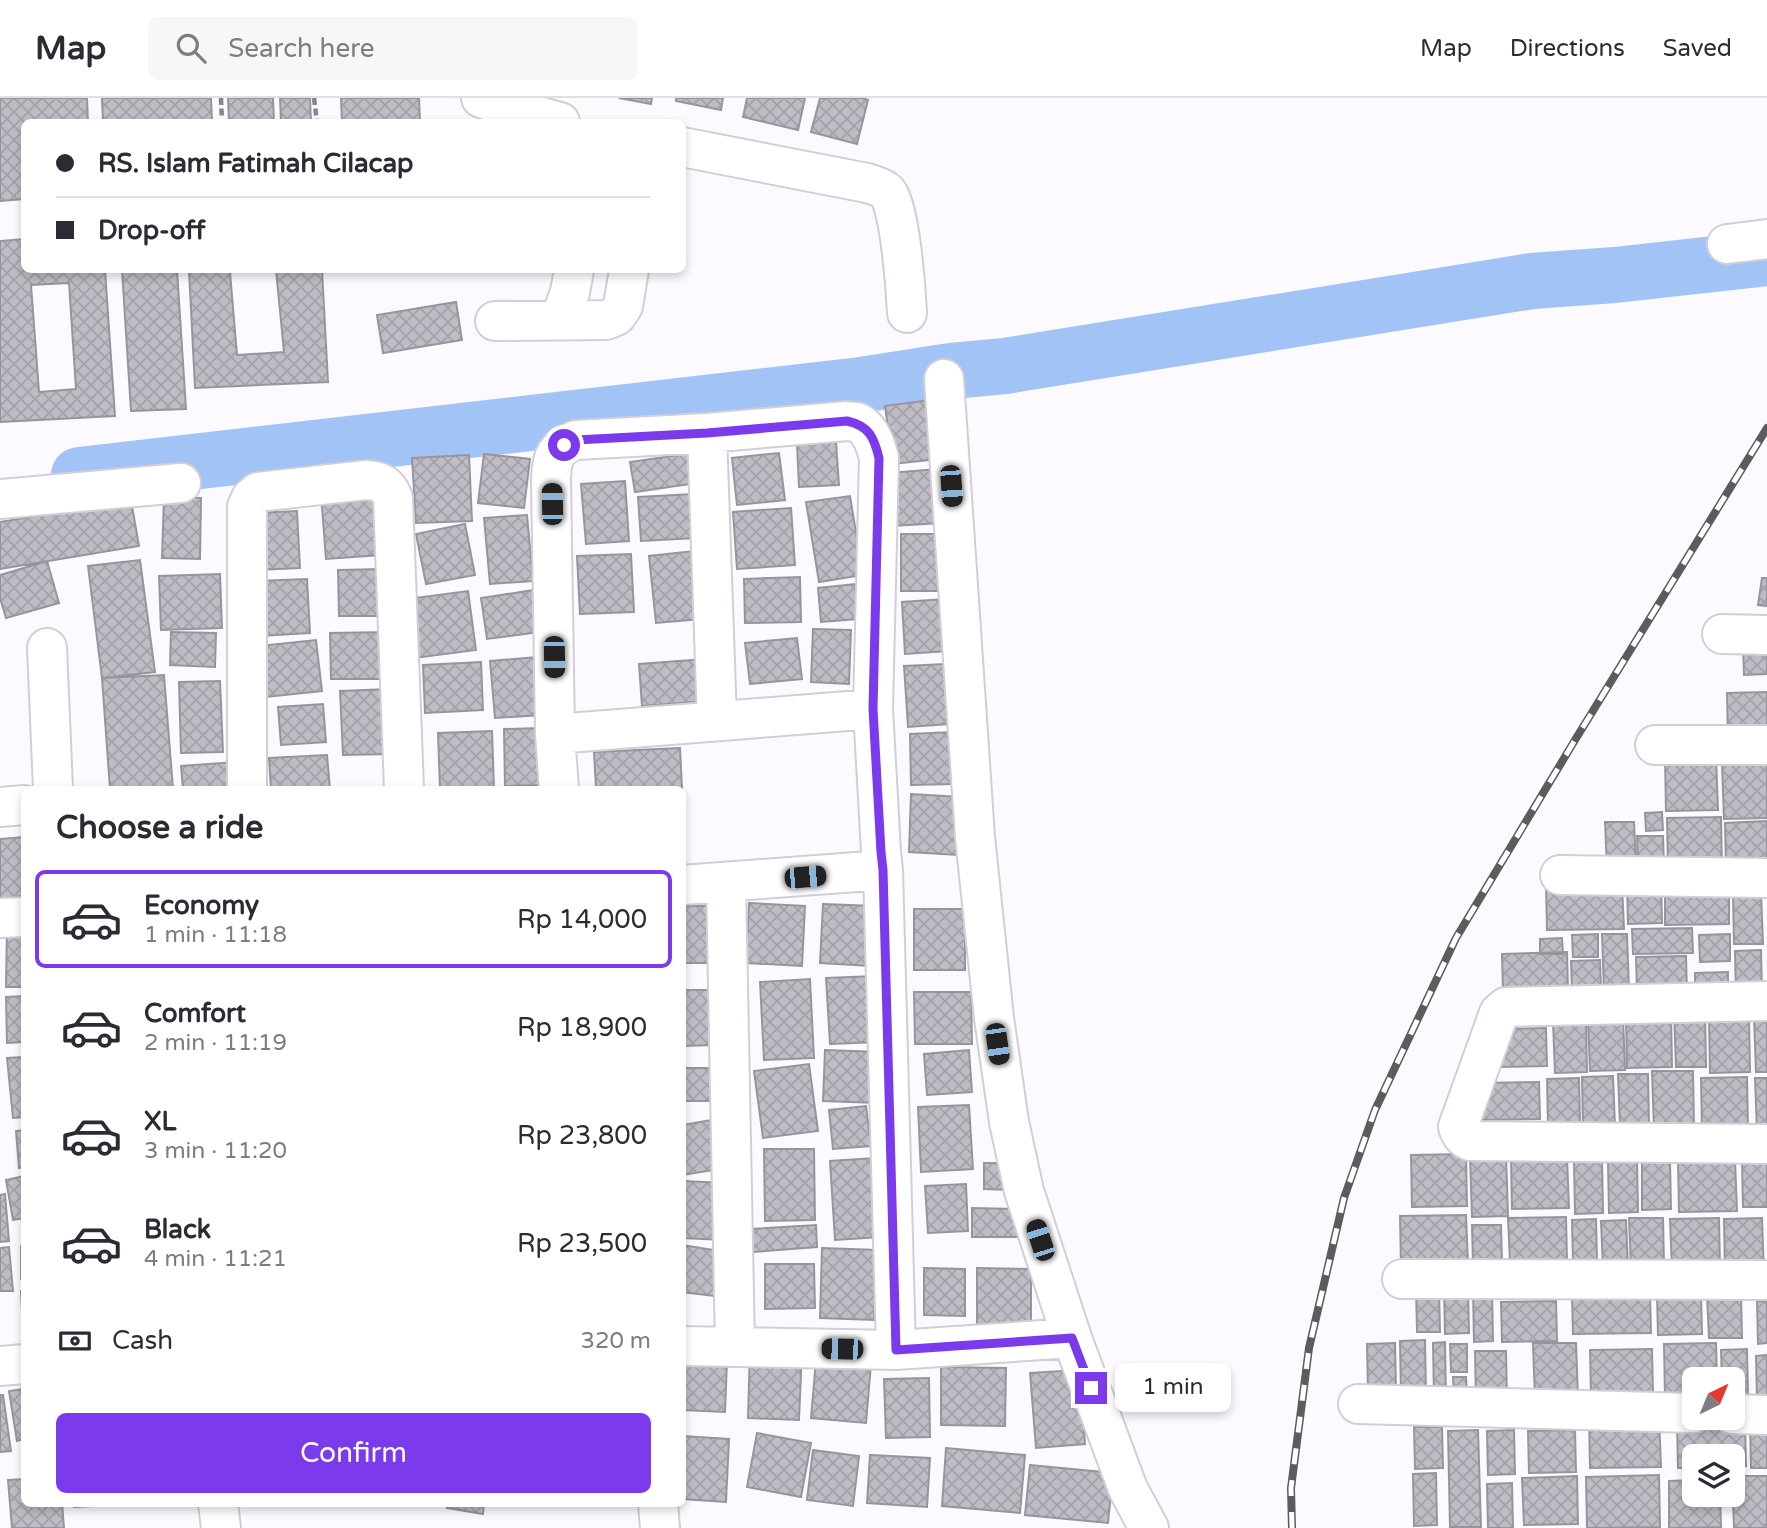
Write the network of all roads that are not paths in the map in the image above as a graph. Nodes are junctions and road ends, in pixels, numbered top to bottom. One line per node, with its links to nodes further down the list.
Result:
1 (481, 98): 2 (street)
2 (549, 119)
3 (686, 148): 8 (street)
4 (1767, 239): 5 (street)
5 (1727, 244)
6 (572, 273): 9 (street)
7 (628, 273): 9 (street)
8 (907, 313)
9 (560, 320): 10 (street)
10 (495, 321)
11 (944, 379): 40 (street)
12 (707, 433): 18 (street); 19 (street); 20 (street)
13 (181, 483): 14 (street)
14 (0, 499)
15 (1722, 634): 16 (street)
16 (1767, 635)
17 (47, 648): 23 (street)
18 (873, 709): 19 (street); 29 (street)
19 (717, 721): 20 (street)
20 (555, 734): 26 (street)
21 (1655, 745): 22 (street)
22 (1767, 745)
23 (53, 786)
24 (247, 786): 25 (street)
25 (404, 786)
26 (559, 786)
27 (21, 805): 28 (street)
28 (0, 807)
29 (883, 870): 32 (street); 43 (street)
30 (1560, 875): 31 (street)
31 (1767, 878)
32 (726, 883): 33 (street); 42 (street)
33 (686, 885)
34 (21, 917): 35 (street)
35 (0, 918)
36 (1767, 1001): 37 (street)
37 (1767, 1144)
38 (1402, 1279): 39 (street)
39 (1767, 1280)
40 (1072, 1338): 43 (street); 54 (street)
41 (686, 1346): 42 (street)
42 (734, 1347): 43 (street)
43 (896, 1350)
44 (21, 1364): 45 (street)
45 (0, 1366)
46 (1358, 1404): 47 (street)
47 (1682, 1413)
48 (1745, 1414): 49 (street)
49 (1767, 1415)
50 (218, 1507): 52 (street)
51 (658, 1507): 53 (street)
52 (221, 1528)
53 (660, 1528)
54 (1149, 1528)

